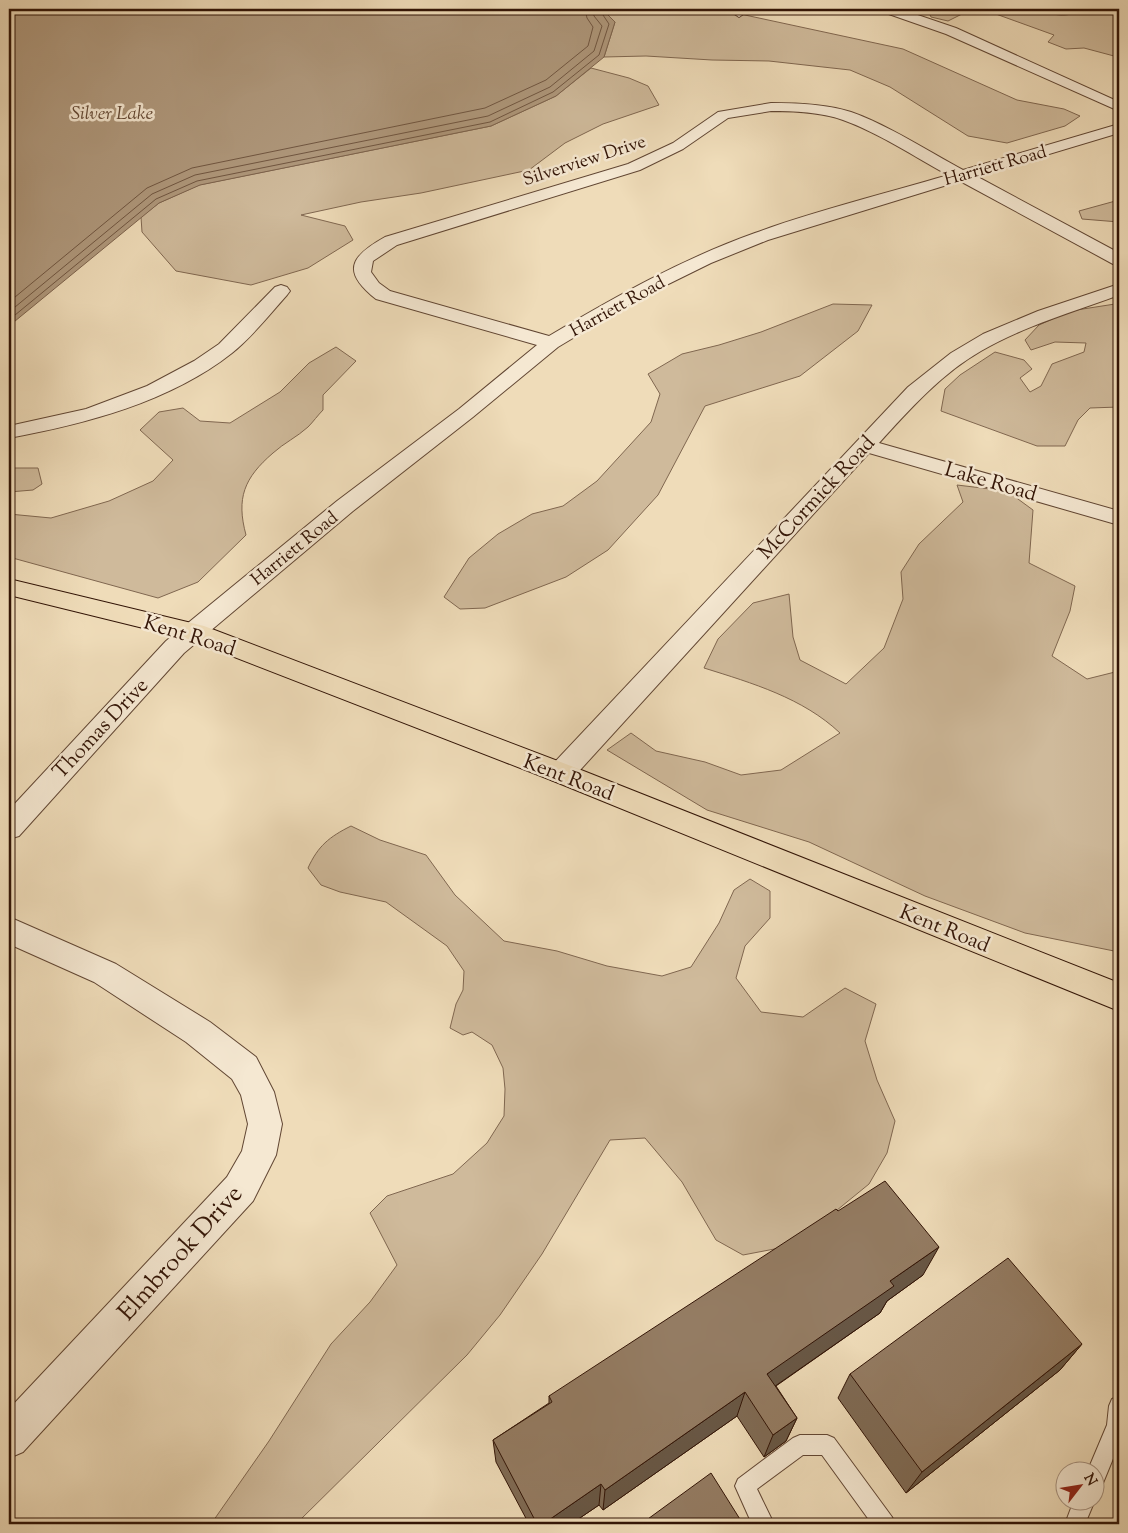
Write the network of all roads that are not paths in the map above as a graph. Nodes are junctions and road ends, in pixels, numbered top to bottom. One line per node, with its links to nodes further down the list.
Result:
1 (888, 9): 2 (street)
2 (1119, 107)
3 (1119, 128): 4 (street, Harriett Road)
4 (961, 175): 5 (street, Silverview Drive); 8 (street, Harriett Road); 8 (street, Silverview Drive)
5 (1119, 260)
6 (1119, 289): 10 (street, McCormick Road)
7 (281, 291): 9 (street)
8 (551, 342): 13 (street, Harriett Road)
9 (9, 432)
10 (864, 444): 11 (street, Lake Road); 14 (street, McCormick Road)
11 (1119, 518)
12 (9, 587): 13 (main road, Kent Road)
13 (195, 632): 14 (main road, Kent Road); 15 (street, Thomas Drive)
14 (561, 773): 17 (main road, Kent Road)
15 (9, 828)
16 (9, 930): 19 (street, Elmbrook Drive)
17 (1119, 998)
18 (1119, 1406): 20 (lane)
19 (9, 1438)
20 (1103, 1460)
21 (1081, 1510): 24 (lane)
22 (763, 1524): 23 (lane)
23 (884, 1524)
24 (1075, 1524)

